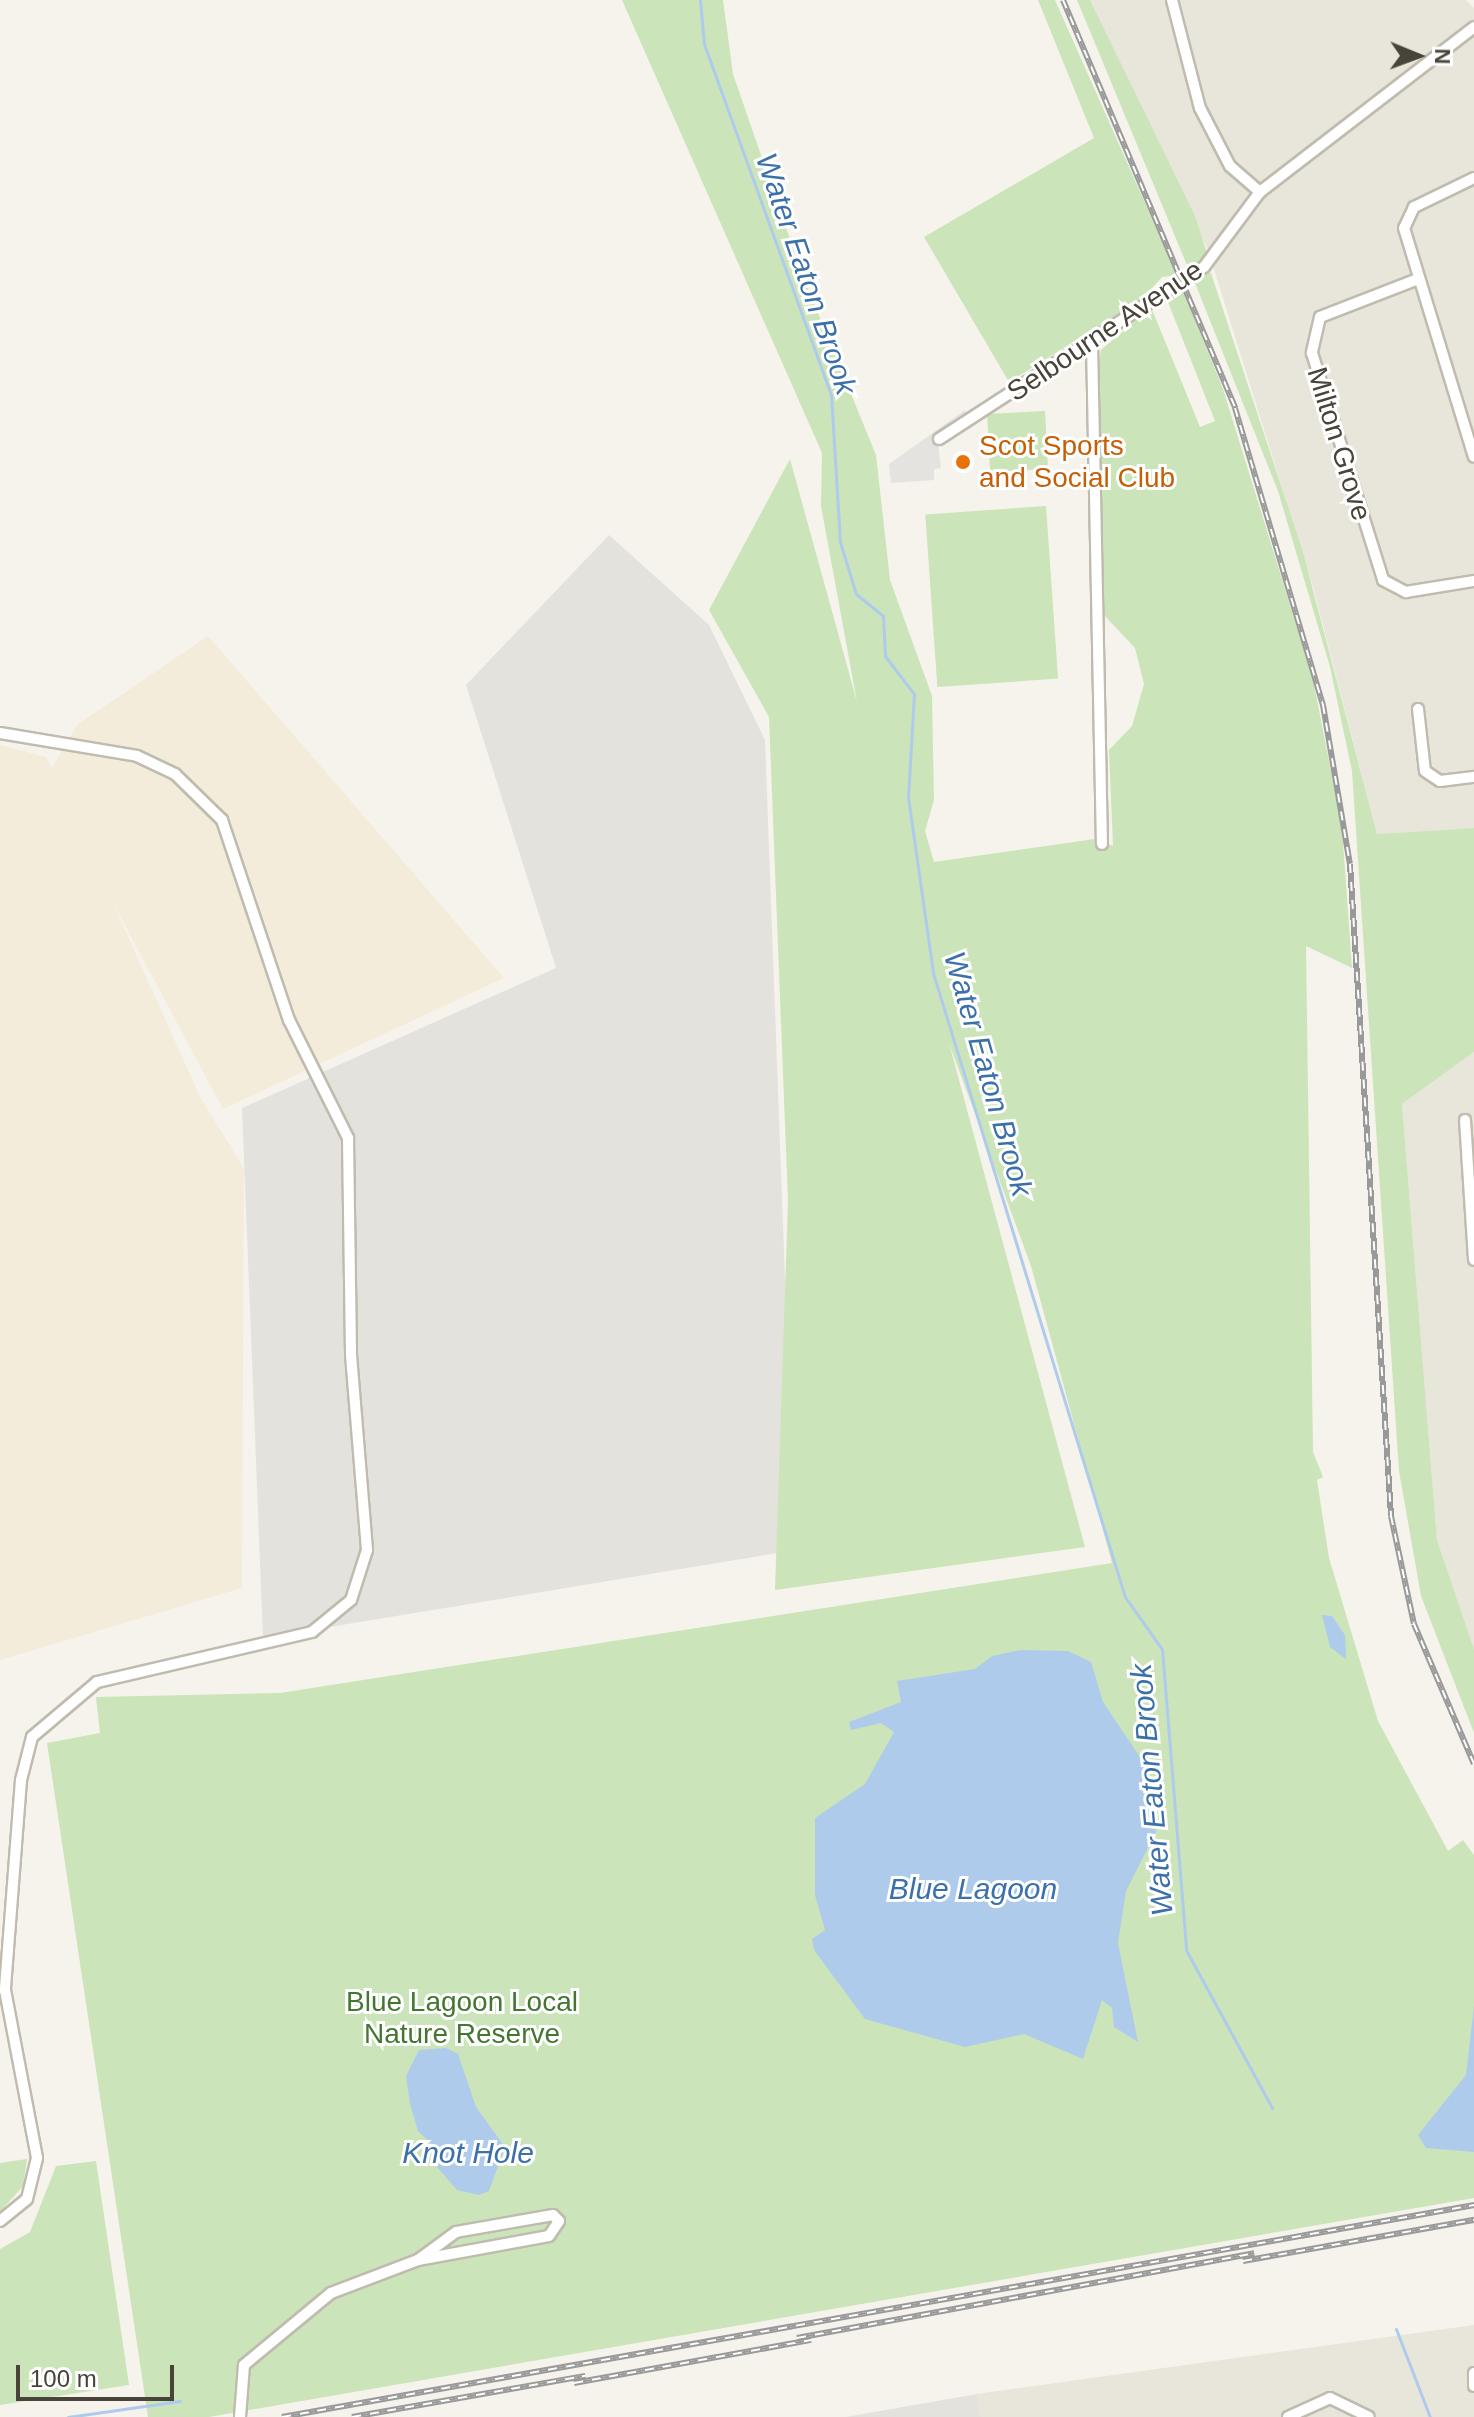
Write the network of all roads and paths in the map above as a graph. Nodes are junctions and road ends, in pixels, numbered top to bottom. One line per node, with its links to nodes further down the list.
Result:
1 (1172, 0): 4 (street)
2 (1474, 27): 4 (street, Selbourne Avenue)
3 (1474, 178): 5 (street)
4 (1260, 192): 6 (street, Selbourne Avenue)
5 (1418, 279): 8 (street); 9 (street, Milton Grove)
6 (1092, 343): 7 (street, Selbourne Avenue); 13 (street)
7 (939, 439)
8 (1474, 457)
9 (1474, 581)
10 (1418, 709): 12 (street)
11 (0, 733): 16 (street)
12 (1474, 777)
13 (1102, 844)
14 (1465, 1120): 15 (street)
15 (1474, 1260)
16 (0, 2221)
17 (418, 2260): 17 (street); 20 (street)
18 (1469, 2372): 19 (street)
19 (1474, 2386)
20 (240, 2417)
21 (1288, 2417): 22 (street)
22 (1369, 2417)

